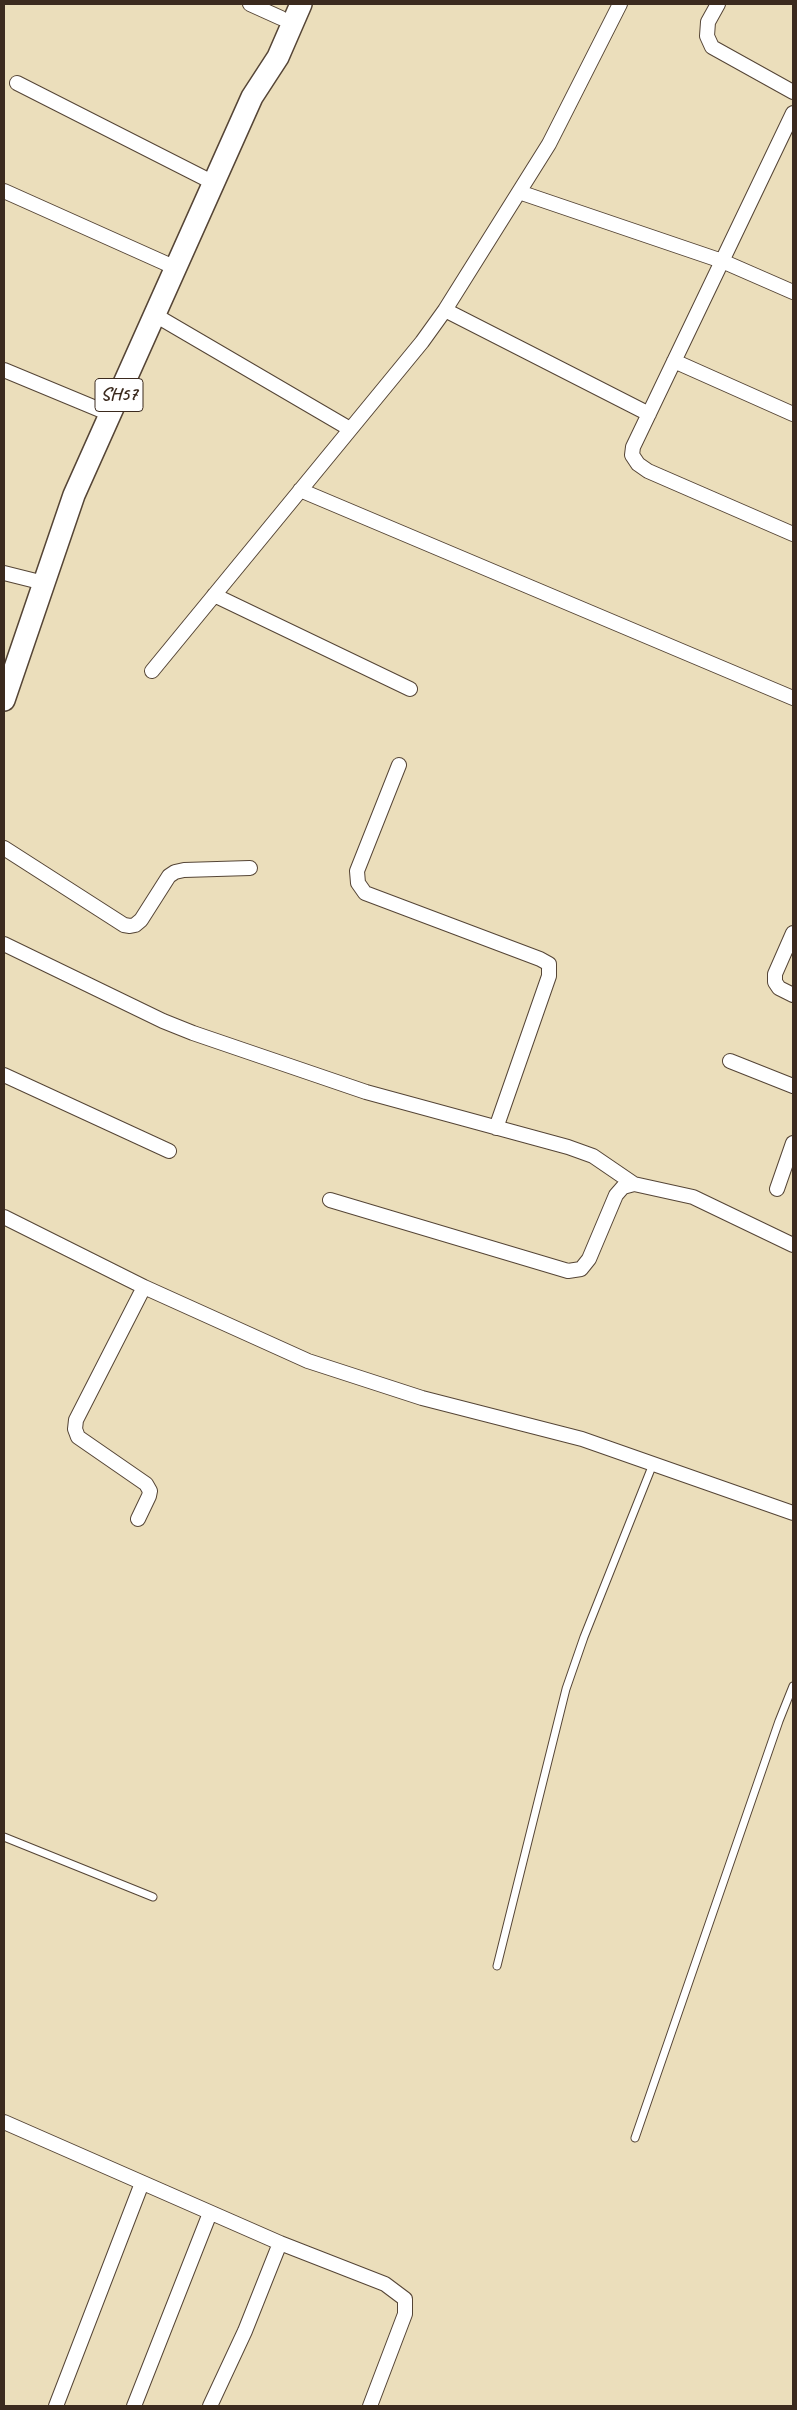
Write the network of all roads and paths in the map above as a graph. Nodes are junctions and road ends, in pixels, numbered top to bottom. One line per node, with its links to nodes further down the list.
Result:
1 (250, 4): 5 (street)
2 (302, 4): 8 (main road, SH57)
3 (620, 4): 12 (street)
4 (718, 4): 7 (street)
5 (284, 11): 8 (main road, SH57)
6 (17, 83): 10 (street)
7 (793, 92)
8 (252, 97): 10 (main road, SH57)
9 (793, 113): 13 (street)
10 (214, 183): 14 (main road, SH57)
11 (4, 192): 14 (street)
12 (519, 192): 13 (street); 16 (street)
13 (722, 261): 15 (street); 18 (street)
14 (176, 268): 17 (main road, SH57)
15 (793, 292)
16 (445, 310): 21 (street); 23 (street)
17 (155, 315): 20 (main road, SH57); 23 (street)
18 (674, 361): 21 (street); 22 (street)
19 (4, 370): 20 (street)
20 (110, 414): 27 (main road, SH57)
21 (649, 414): 25 (street)
22 (793, 414)
23 (350, 429): 24 (street)
24 (300, 490): 28 (street); 31 (street)
25 (793, 534)
26 (4, 572): 27 (street)
27 (44, 583): 32 (main road, SH57)
28 (214, 595): 29 (street); 30 (street)
29 (152, 671)
30 (410, 689)
31 (793, 698)
32 (4, 700)
33 (399, 765): 42 (street)
34 (4, 848): 35 (street)
35 (250, 868)
36 (793, 933): 38 (street)
37 (4, 944): 42 (street)
38 (793, 995)
39 (730, 1061): 41 (street)
40 (4, 1074): 44 (street)
41 (793, 1086)
42 (496, 1128): 45 (street)
43 (793, 1143): 46 (street)
44 (169, 1151)
45 (634, 1184): 47 (street); 49 (street)
46 (777, 1189)
47 (330, 1200)
48 (4, 1217): 50 (street)
49 (793, 1245)
50 (144, 1287): 51 (street); 53 (street)
51 (653, 1464): 52 (street); 57 (lane)
52 (793, 1513)
53 (138, 1519)
54 (793, 1686): 59 (lane)
55 (4, 1837): 56 (lane)
56 (153, 1897)
57 (497, 1966)
58 (4, 2122): 60 (street)
59 (635, 2138)
60 (142, 2183): 61 (street); 63 (street)
61 (210, 2213): 62 (street); 64 (street)
62 (280, 2243): 65 (street); 66 (street)
63 (56, 2406)
64 (134, 2406)
65 (210, 2406)
66 (370, 2406)

